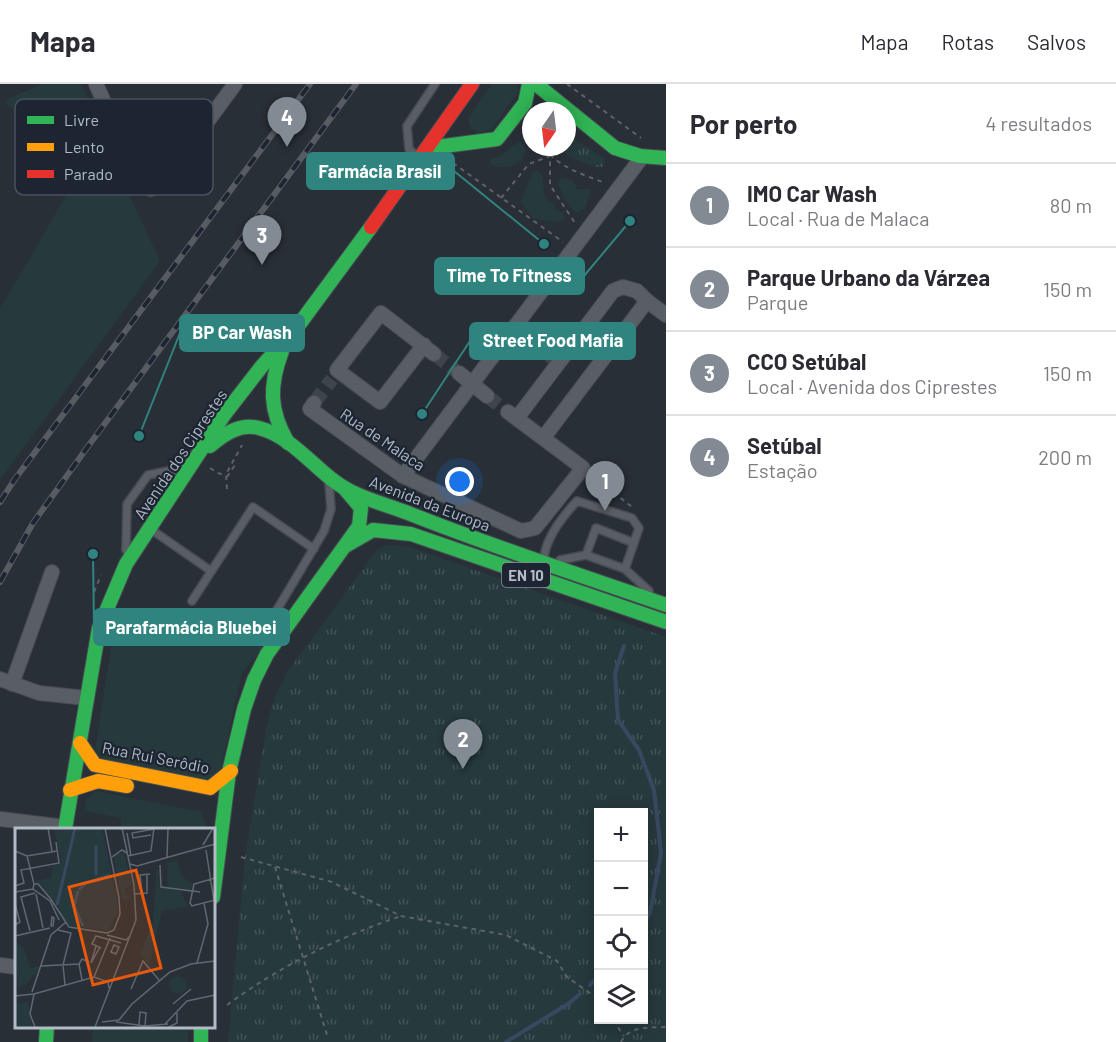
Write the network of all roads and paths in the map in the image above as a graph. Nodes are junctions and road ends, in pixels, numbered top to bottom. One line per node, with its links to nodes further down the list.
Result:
1 (96, 84): 8 (street)
2 (235, 84): 12 (street)
3 (435, 84): 21 (lane)
4 (471, 84): 10 (main road, Avenida dos Ciprestes)
5 (529, 84): 13 (main road)
6 (536, 84): 9 (main road)
7 (567, 84): 15 (path)
8 (103, 99)
9 (557, 102)
10 (458, 103): 16 (main road); 17 (main road, Avenida dos Ciprestes)
11 (522, 112): 13 (main road)
12 (213, 114)
13 (517, 114): 16 (main road)
14 (576, 117): 19 (main road)
15 (645, 141)
16 (477, 144): 17 (main road)
17 (429, 147): 21 (main road, Avenida dos Ciprestes)
18 (550, 156): 23 (path); 24 (path); 25 (path)
19 (642, 157): 20 (main road); 26 (street)
20 (666, 158)
21 (420, 159): 30 (main road, Avenida dos Ciprestes)
22 (453, 163): 24 (path)
23 (611, 185)
24 (501, 198): 26 (path)
25 (579, 230)
26 (572, 248): 29 (street)
27 (647, 301): 28 (street); 37 (street); 37 (street)
28 (666, 315)
29 (514, 328): 31 (street); 34 (street)
30 (286, 342): 39 (main road); 40 (main road, Avenida dos Ciprestes)
31 (532, 343)
32 (459, 373): 34 (street)
33 (335, 374): 33 (street)
34 (472, 384): 35 (street); 47 (street)
35 (487, 396)
36 (312, 406): 47 (street, Rua de Malaca)
37 (544, 437): 44 (street)
38 (243, 440): 45 (path)
39 (288, 443): 40 (main road, Avenida da Europa / EN 10); 46 (main road, Avenida da Europa / EN 10)
40 (202, 453): 41 (main road, Avenida dos Ciprestes / EN 10)
41 (192, 467): 52 (main road, Avenida dos Ciprestes / EN 10); 58 (lane)
42 (238, 467): 48 (path)
43 (210, 468): 45 (path)
44 (583, 468): 47 (street, Rua de Malaca); 51 (path)
45 (228, 471): 48 (path)
46 (328, 475): 49 (main road, Avenida da Europa / EN 10); 55 (lane)
47 (402, 476)
48 (226, 478): 50 (path)
49 (344, 488): 54 (main road); 57 (main road, Avenida da Europa / EN 10)
50 (227, 489)
51 (634, 508)
52 (150, 528): 58 (main road, Avenida dos Ciprestes / EN 10); 60 (lane)
53 (634, 543): 56 (lane); 57 (lane); 59 (lane)
54 (346, 546): 64 (main road, EN 10); 65 (main road)
55 (314, 549): 60 (lane); 65 (lane)
56 (586, 555): 57 (lane); 59 (lane)
57 (544, 562): 63 (main road, Avenida da Europa / EN 10)
58 (126, 564): 67 (main road, Avenida dos Ciprestes / EN 10)
59 (624, 568): 63 (lane)
60 (211, 571): 62 (lane)
61 (52, 572): 66 (street)
62 (192, 601)
63 (662, 604)
64 (666, 622)
65 (267, 654): 69 (main road)
66 (6, 682): 67 (street)
67 (86, 698): 68 (main road, Avenida dos Ciprestes / EN 10)
68 (80, 743): 69 (main road, Rua Rui Serôdio); 70 (main road, Avenida dos Ciprestes / EN 10)
69 (231, 771): 74 (main road)
70 (70, 790): 71 (main road, Rua Rui Serôdio); 75 (main road, Avenida dos Ciprestes / EN 10)
71 (201, 800)
72 (211, 811): 74 (main road)
73 (0, 819): 75 (street)
74 (221, 823): 78 (main road)
75 (65, 828)
76 (241, 857): 77 (path)
77 (275, 867): 79 (path); 80 (path)
78 (214, 888)
79 (401, 916): 80 (path); 83 (path)
80 (302, 959): 84 (path); 88 (path)
81 (0, 965): 82 (street)
82 (15, 967)
83 (594, 996)
84 (227, 1005)
85 (616, 1024): 89 (path)
86 (47, 1027): 90 (main road)
87 (666, 1027): 89 (path)
88 (327, 1035)
89 (624, 1036): 91 (path)
90 (46, 1042)
91 (621, 1042)

